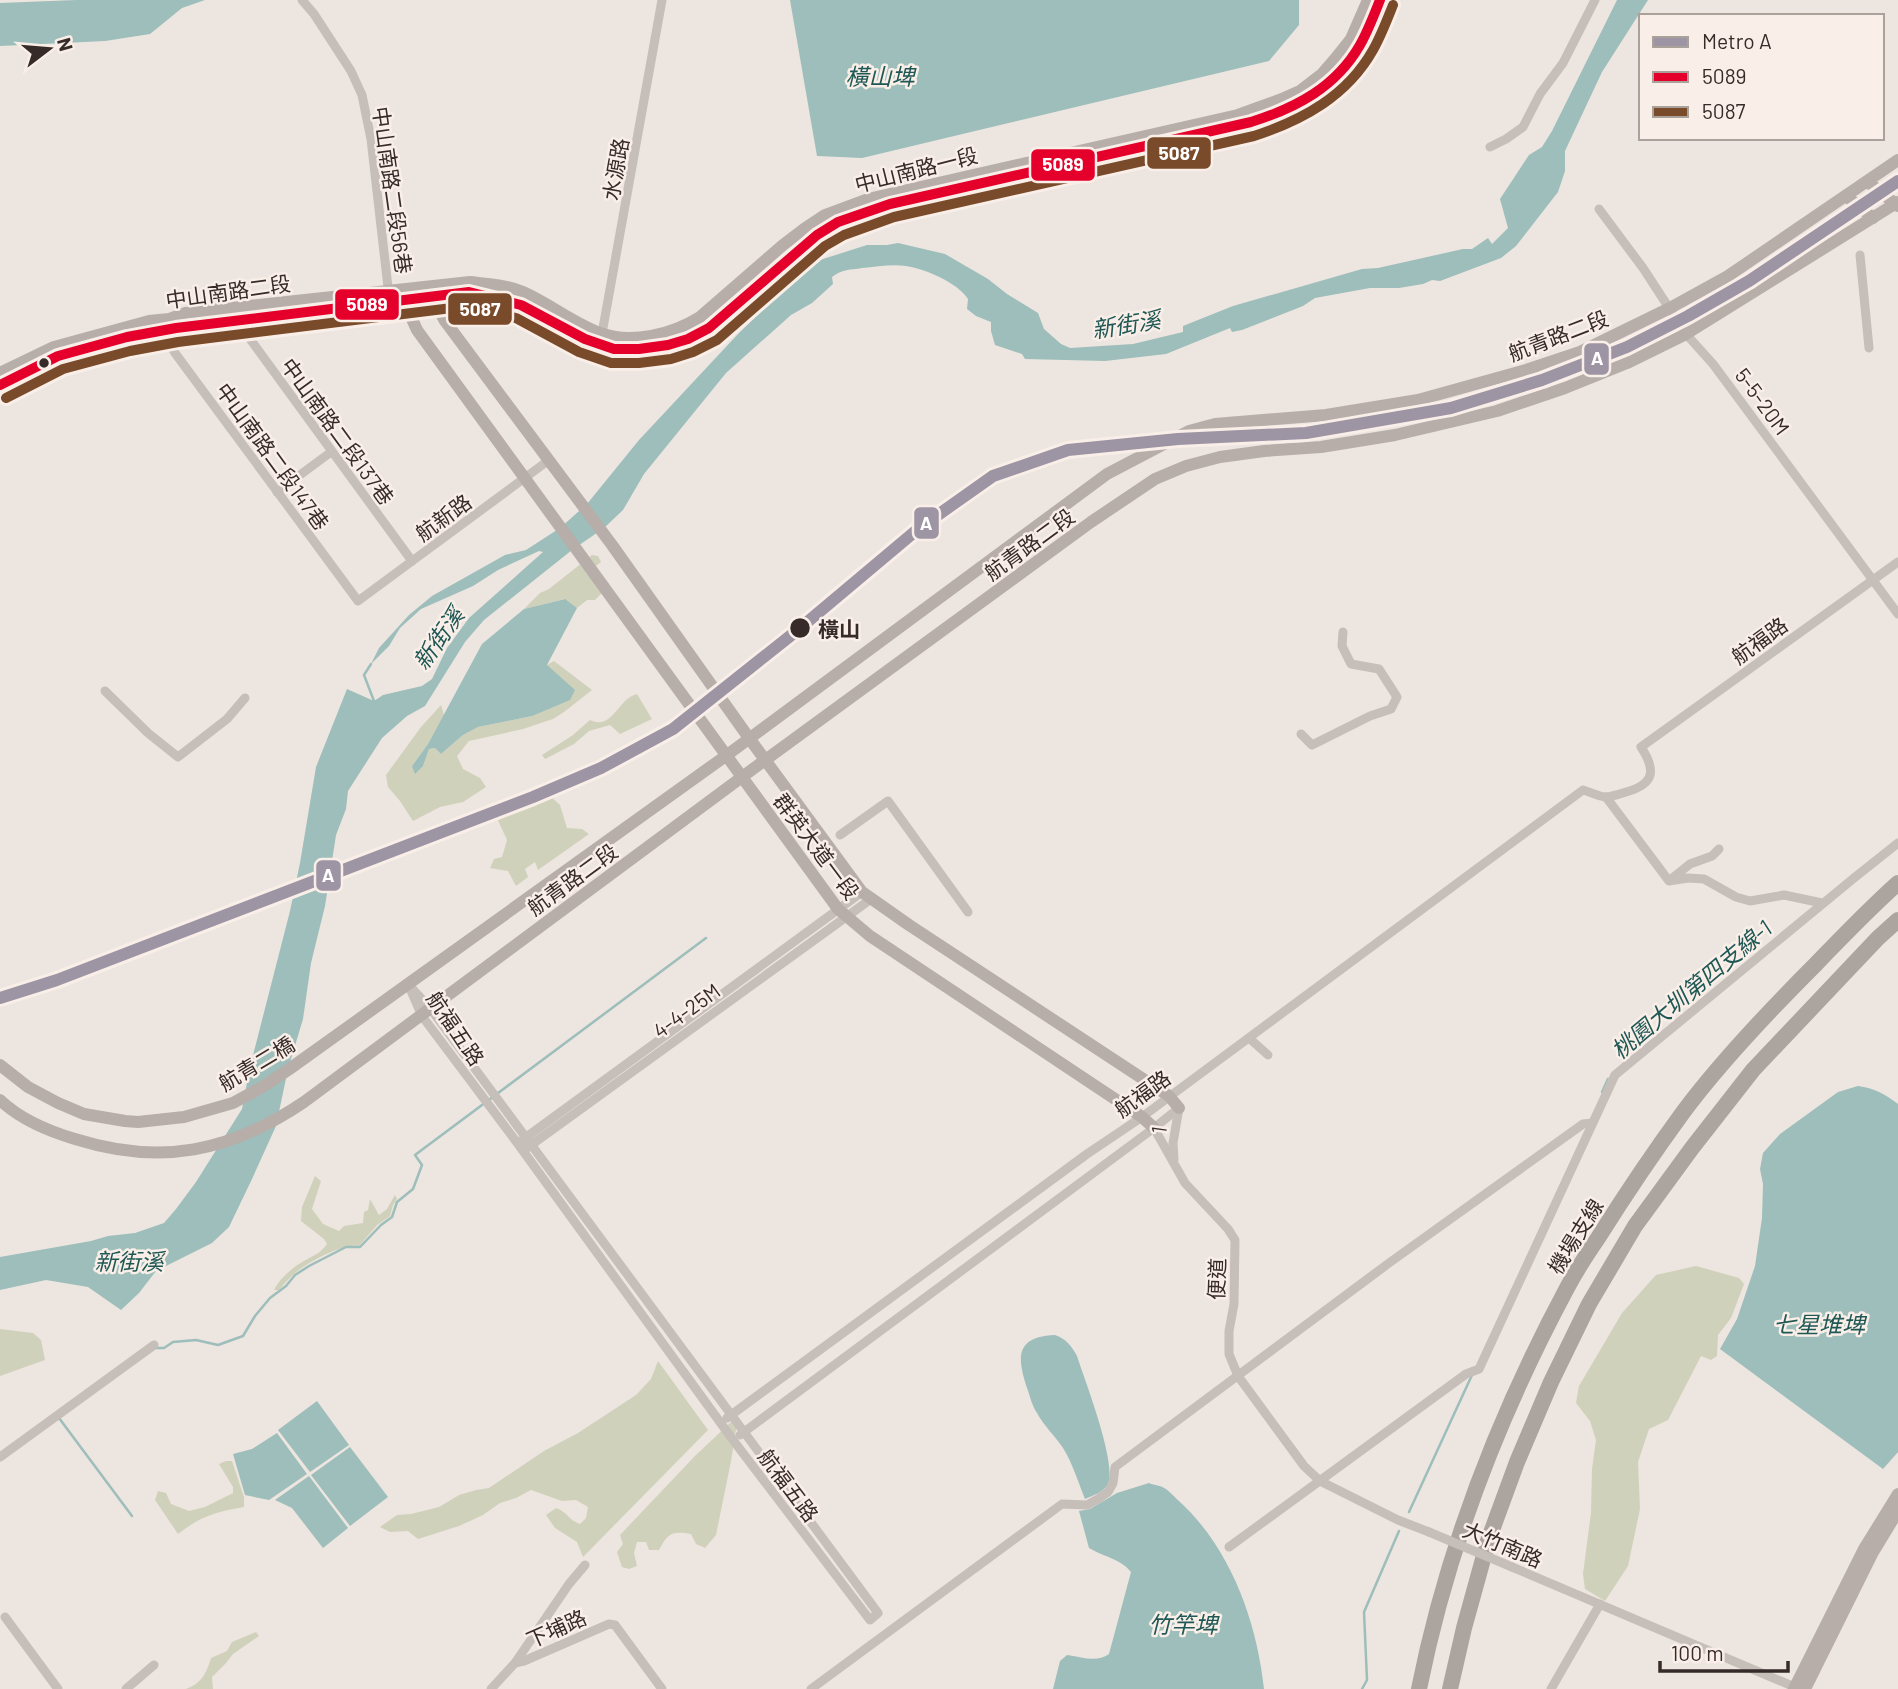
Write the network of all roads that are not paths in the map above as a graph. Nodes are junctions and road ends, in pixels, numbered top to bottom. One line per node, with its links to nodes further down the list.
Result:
1 (302, 0): 16 (street, 中山南路二段56巷)
2 (662, 0): 21 (street, 水源路)
3 (1368, 0): 21 (street, 中山南路一段)
4 (1380, 0): 21 (street, 中山南路一段)
5 (1595, 0): 6 (street)
6 (1490, 147)
7 (1898, 160): 8 (street, 航青路二段)
8 (1868, 182): 9 (street, 航青路二段); 10 (street)
9 (1846, 196): 12 (street); 17 (street, 航青路二段)
10 (1897, 204): 12 (street, 航青路二段)
11 (1600, 209): 17 (street, 5-5-20M)
12 (1873, 218): 20 (street, 航青路二段)
13 (1860, 255): 22 (street)
14 (469, 287): 15 (street, 中山南路二段); 21 (street, 中山南路一段)
15 (429, 292): 16 (street, 中山南路二段); 26 (street)
16 (395, 296): 18 (street, 中山南路二段); 23 (street, 中山南路二段); 27 (street)
17 (1670, 308): 20 (street, 5-5-20M); 38 (street, 航青路二段)
18 (237, 321): 19 (street, 中山南路二段); 25 (street, 中山南路二段137巷)
19 (162, 330): 24 (street, 中山南路二段); 28 (street, 中山南路二段147巷)
20 (1686, 334): 31 (street, 5-5-20M); 40 (street, 航青路二段)
21 (601, 339)
22 (1869, 348)
23 (0, 373)
24 (0, 385)
25 (331, 452): 28 (street); 29 (street, 中山南路二段137巷)
26 (549, 460): 27 (street, 航新路); 38 (street, 群英大道一段)
27 (524, 478): 29 (street, 航新路); 39 (street, 群英大道一段)
28 (277, 492): 32 (street, 中山南路二段147巷)
29 (412, 561): 32 (street, 航新路)
30 (1898, 562): 31 (street, 航福路)
31 (1873, 580): 33 (street, 5-5-20M); 42 (street, 航福路)
32 (358, 601)
33 (1898, 614)
34 (1343, 632): 37 (street)
35 (105, 691): 36 (street)
36 (245, 698)
37 (1301, 734)
38 (749, 738): 39 (street, 航青路二段); 40 (street, 群英大道一段)
39 (727, 755): 41 (street, 群英大道一段); 53 (street, 航青路二段)
40 (766, 761): 41 (street, 航青路二段); 48 (street, 群英大道一段)
41 (743, 777): 51 (street, 群英大道一段); 54 (street, 航青路二段)
42 (1606, 797): 46 (street); 55 (street, 航福路)
43 (840, 835): 50 (street)
44 (1898, 843): 49 (street)
45 (1719, 849): 46 (street)
46 (1669, 881): 49 (street)
47 (1898, 883): 89 (highway, 機場支線)
48 (866, 895): 51 (street, 4-4-25M); 59 (street, 群英大道一段)
49 (1822, 904): 63 (street)
50 (968, 912)
51 (841, 913): 62 (street, 群英大道一段); 65 (street, 4-4-25M)
52 (1898, 920): 90 (highway)
53 (408, 984): 54 (street, 航福五路); 56 (street, 航青路二段)
54 (426, 1012): 60 (street, 航青路二段); 65 (street, 航福五路); 65 (street, 航福五路)
55 (1249, 1038): 57 (street); 59 (street, 航福路)
56 (316, 1049): 58 (street, 航青二橋)
57 (1268, 1055)
58 (0, 1065)
59 (1169, 1096): 61 (street, 群英大道一段); 62 (street, 航福路)
60 (0, 1100)
61 (1179, 1108): 64 (street, 航福路); 66 (street, 1)
62 (1142, 1116): 64 (street, 群英大道一段); 69 (street, 航福路)
63 (1592, 1123): 68 (street); 74 (street)
64 (1154, 1128): 66 (street, 1); 71 (street, 航福路)
65 (524, 1144): 69 (street, 航福五路); 70 (street, 航福五路)
66 (1174, 1161): 68 (street, 便道)
67 (154, 1345): 73 (street)
68 (1238, 1376): 74 (street, 大竹南路); 88 (street)
69 (730, 1416): 70 (street, 航福路); 71 (street, 航福五路)
70 (721, 1422): 72 (street, 航福五路)
71 (743, 1433): 72 (street, 航福路); 72 (street, 航福五路)
72 (733, 1440)
73 (0, 1457)
74 (1320, 1481): 77 (street); 79 (street, 大竹南路, bridge)
75 (1898, 1494): 83 (street)
76 (1898, 1511): 83 (street)
77 (1229, 1547)
78 (585, 1565): 81 (street)
79 (1600, 1604): 83 (street, 大竹南路); 91 (street)
80 (5, 1617): 84 (street)
81 (515, 1663): 86 (street); 87 (street, 下埔路)
82 (154, 1665): 85 (street)
83 (1798, 1688)
84 (58, 1689)
85 (126, 1689)
86 (491, 1689)
87 (663, 1689)
88 (811, 1689)
89 (1419, 1689)
90 (1450, 1689)
91 (1551, 1689)

